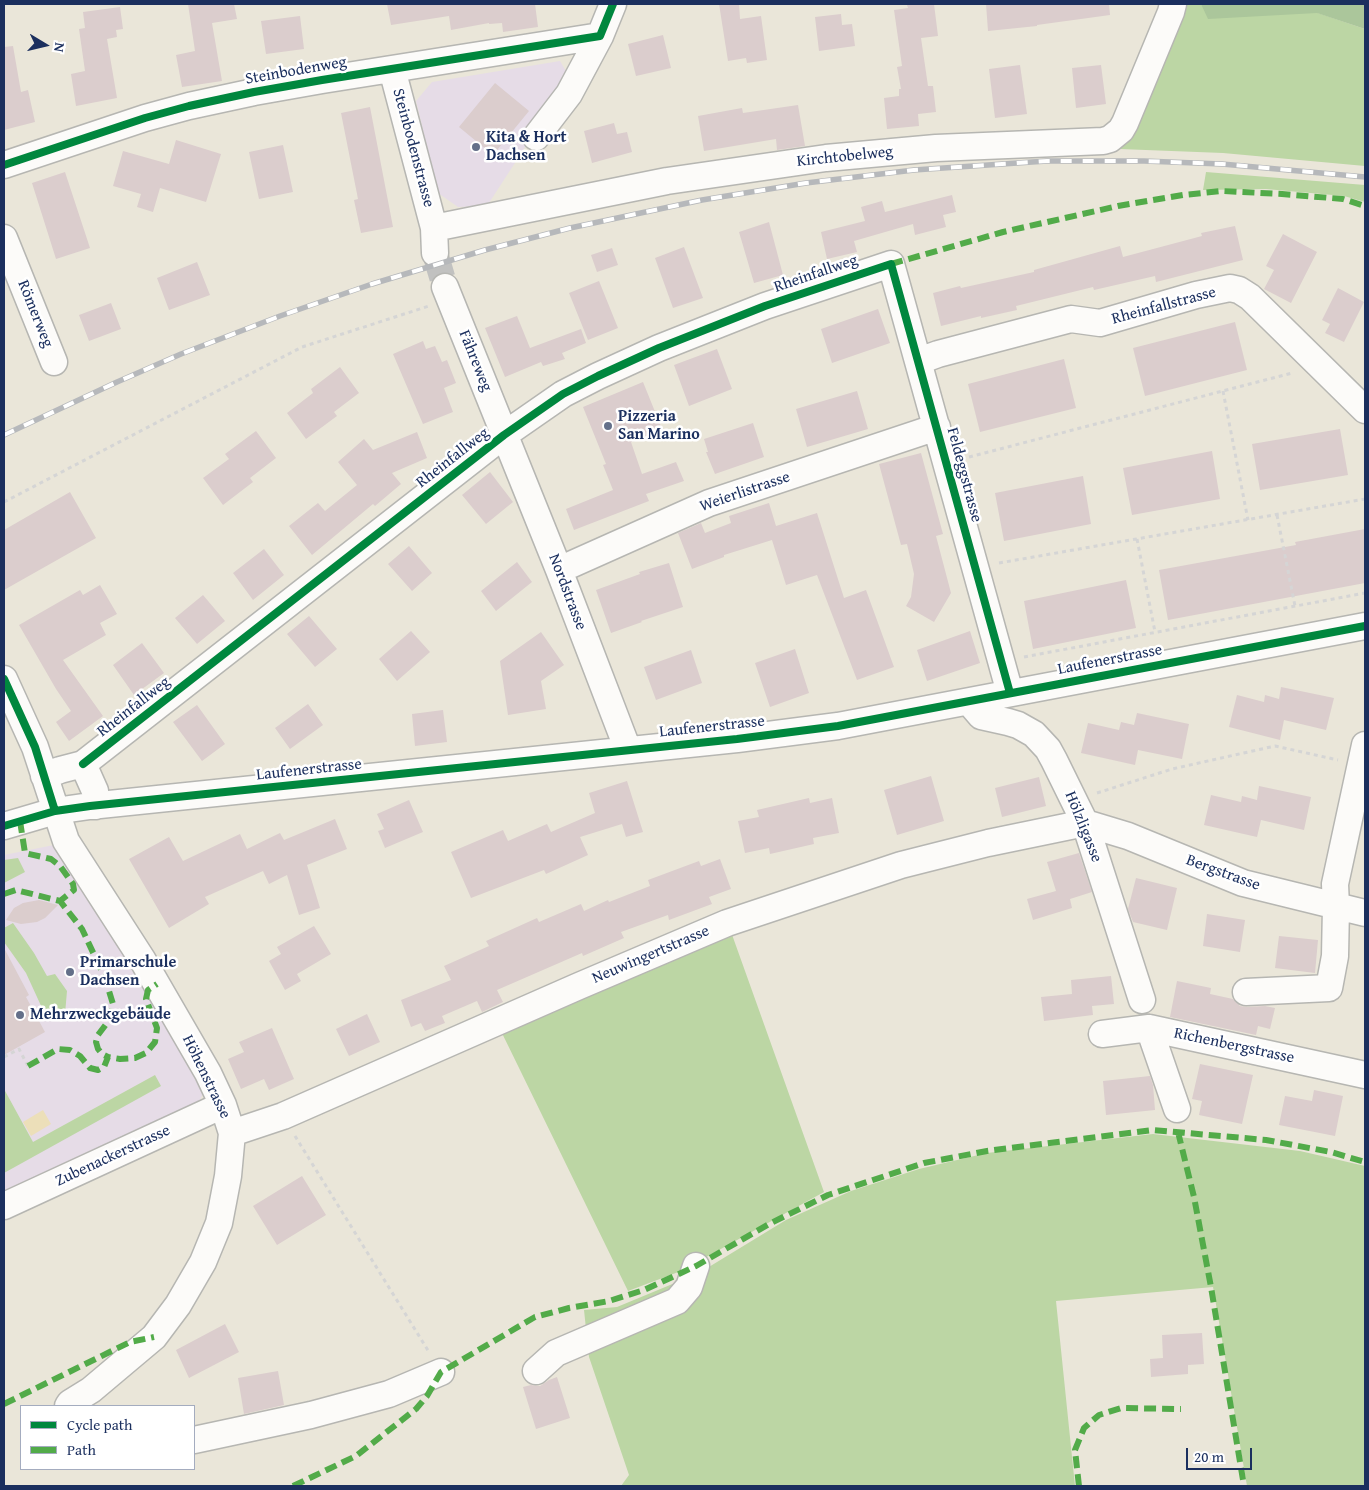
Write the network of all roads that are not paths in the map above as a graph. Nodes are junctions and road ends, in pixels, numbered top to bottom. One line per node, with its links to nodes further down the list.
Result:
1 (613, 4): 3 (street)
2 (1174, 4): 7 (street, Kirchtobelweg)
3 (600, 36): 4 (street, Steinbodenweg); 5 (street)
4 (392, 69): 6 (street, Steinbodenweg); 7 (street, Steinbodenstrasse)
5 (536, 137)
6 (4, 165)
7 (434, 228): 9 (street)
8 (4, 238): 13 (street, Römerweg)
9 (434, 254)
10 (891, 264): 12 (street, Feldeggstrasse); 16 (street, Rheinfallweg)
11 (447, 293): 16 (street, Fähreweg)
12 (920, 361): 14 (street, Rheinfallstrasse); 15 (street, Feldeggstrasse)
13 (54, 362)
14 (1365, 410)
15 (937, 427): 17 (street, Weierlistrasse); 20 (street, Feldeggstrasse)
16 (504, 435): 17 (street, Nordstrasse); 24 (street, Rheinfallweg)
17 (559, 570): 22 (street, Nordstrasse)
18 (1365, 626): 20 (street, Laufenerstrasse)
19 (4, 679): 25 (street, Höhenstrasse)
20 (1010, 693): 21 (street, Laufenerstrasse)
21 (969, 702): 22 (street, Laufenerstrasse); 28 (street, Hölzligasse)
22 (628, 750): 26 (street, Laufenerstrasse)
23 (1363, 755): 30 (street)
24 (83, 764): 25 (street, Rheinfallweg); 26 (street)
25 (44, 776): 27 (street, Höhenstrasse)
26 (96, 806): 27 (street, Laufenerstrasse)
27 (55, 811): 29 (street, Laufenerstrasse); 37 (street, Höhenstrasse)
28 (1079, 812): 30 (street, Bergstrasse); 33 (street, Hölzligasse); 39 (street, Neuwingertstrasse)
29 (4, 826)
30 (1336, 906): 31 (street, Bergstrasse); 32 (street)
31 (1365, 914)
32 (1246, 992)
33 (1142, 1000)
34 (1149, 1028): 35 (street, Richenbergstrasse); 36 (street, Richenbergstrasse); 38 (street)
35 (1102, 1034)
36 (1365, 1075)
37 (223, 1105): 39 (street, Höhenstrasse); 40 (street, Zubenackerstrasse)
38 (1177, 1109)
39 (232, 1133): 44 (street, Höhenstrasse)
40 (4, 1206)
41 (696, 1266): 42 (street)
42 (536, 1371)
43 (441, 1372): 45 (street)
44 (69, 1405)
45 (195, 1440)

